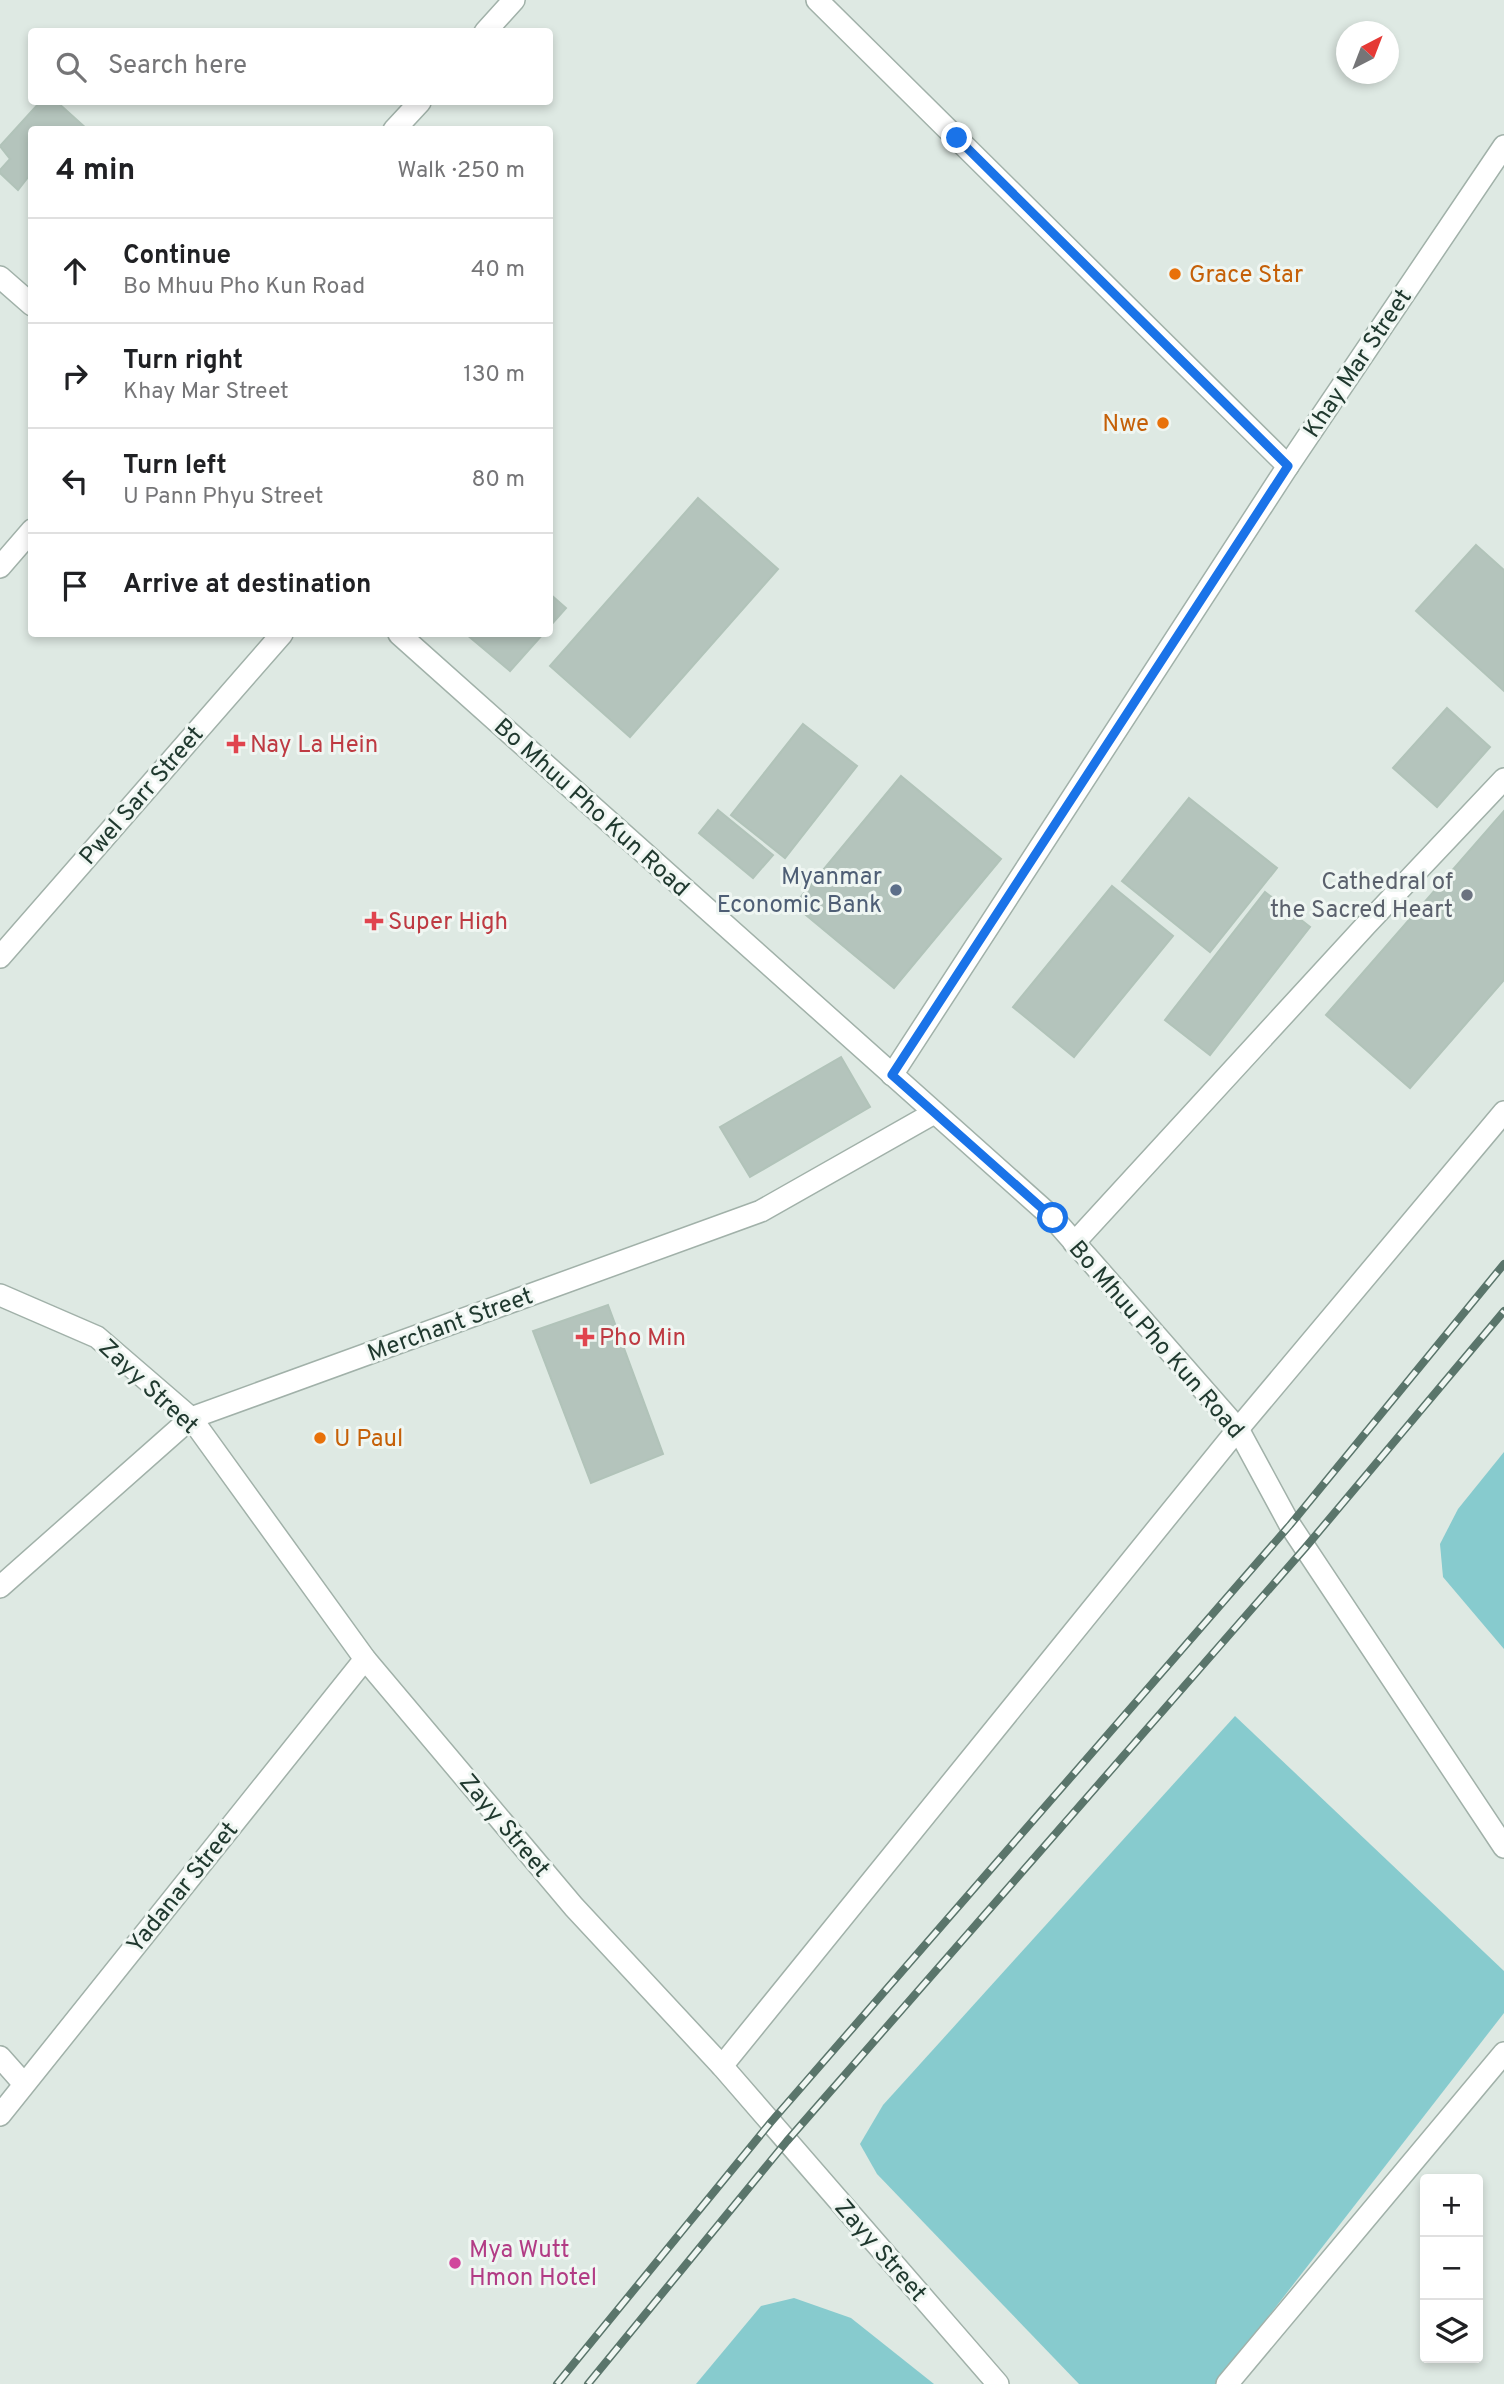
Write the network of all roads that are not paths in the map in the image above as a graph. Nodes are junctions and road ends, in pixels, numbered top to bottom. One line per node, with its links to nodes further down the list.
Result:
1 (514, 0): 3 (street)
2 (817, 0): 9 (street)
3 (489, 28)
4 (417, 105): 5 (street)
5 (398, 126)
6 (1504, 146): 9 (street, Khay Mar Street)
7 (0, 276): 8 (street)
8 (28, 301)
9 (1288, 466): 16 (street, Khay Mar Street)
10 (28, 535): 11 (street)
11 (0, 567)
12 (279, 637): 15 (street, Pwel Sarr Street)
13 (402, 637): 16 (street, Bo Mhuu Pho Kun Road)
14 (1504, 779): 19 (street)
15 (0, 957)
16 (892, 1075): 18 (street, Bo Mhuu Pho Kun Road)
17 (1504, 1112): 22 (street)
18 (934, 1113): 19 (street, Bo Mhuu Pho Kun Road); 21 (street, Merchant Street)
19 (1074, 1243): 22 (street, Bo Mhuu Pho Kun Road)
20 (0, 1295): 21 (street, Zayy Street)
21 (191, 1419): 23 (street, Merchant Street); 24 (street, Zayy Street)
22 (1238, 1429): 25 (street, Bo Mhuu Pho Kun Road); 28 (street)
23 (0, 1587)
24 (365, 1659): 28 (street, Zayy Street); 29 (street, Yadanar Street)
25 (1504, 1847)
26 (1504, 2053): 32 (street)
27 (0, 2057): 29 (street)
28 (722, 2066): 31 (street, Zayy Street)
29 (24, 2084): 30 (street, Yadanar Street)
30 (0, 2115)
31 (998, 2384)
32 (1227, 2384)

